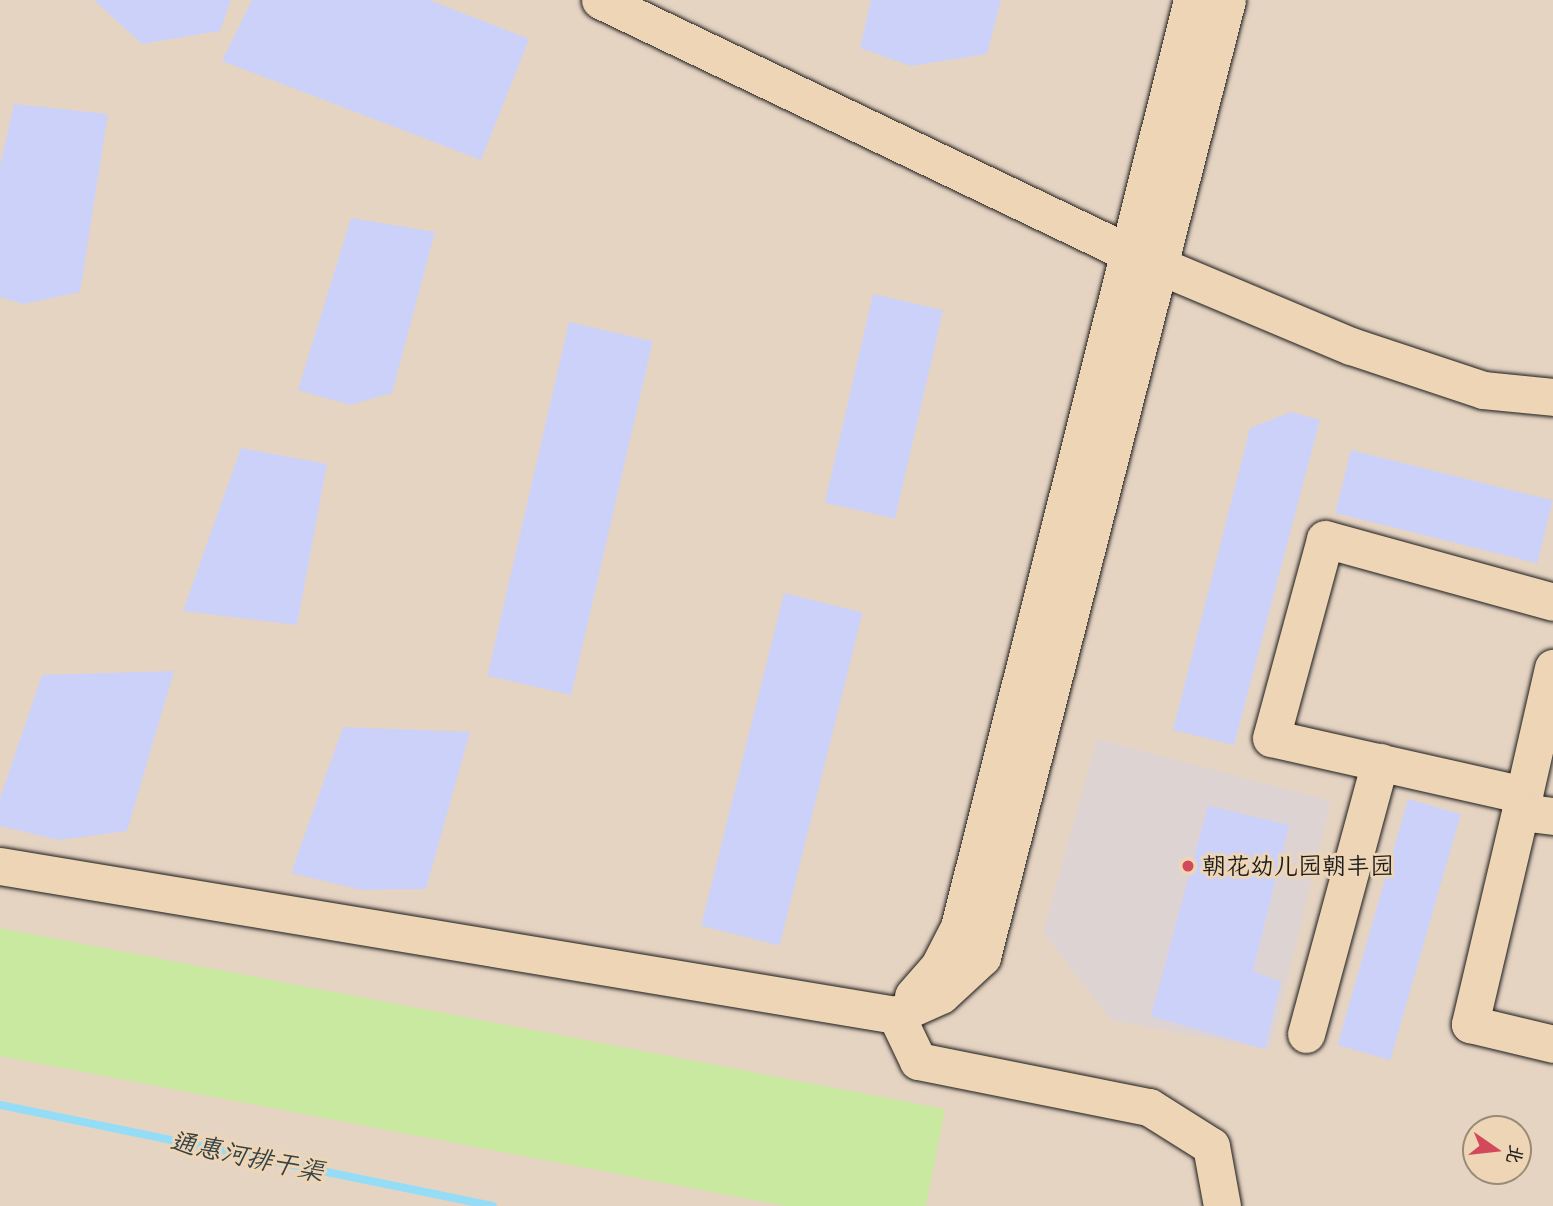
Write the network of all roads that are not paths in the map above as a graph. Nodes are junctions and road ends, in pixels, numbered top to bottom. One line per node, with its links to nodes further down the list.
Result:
1 (600, 0): 4 (street)
2 (1192, 0): 4 (street)
3 (1227, 0): 4 (street)
4 (1143, 259): 5 (street); 11 (street)
5 (1553, 397)
6 (1553, 602): 8 (street)
7 (1553, 668): 9 (street)
8 (1380, 762): 9 (street); 12 (street)
9 (1532, 808): 13 (street)
10 (0, 866): 11 (street)
11 (896, 1016): 14 (street)
12 (1306, 1034)
13 (1553, 1044)
14 (1222, 1206)

